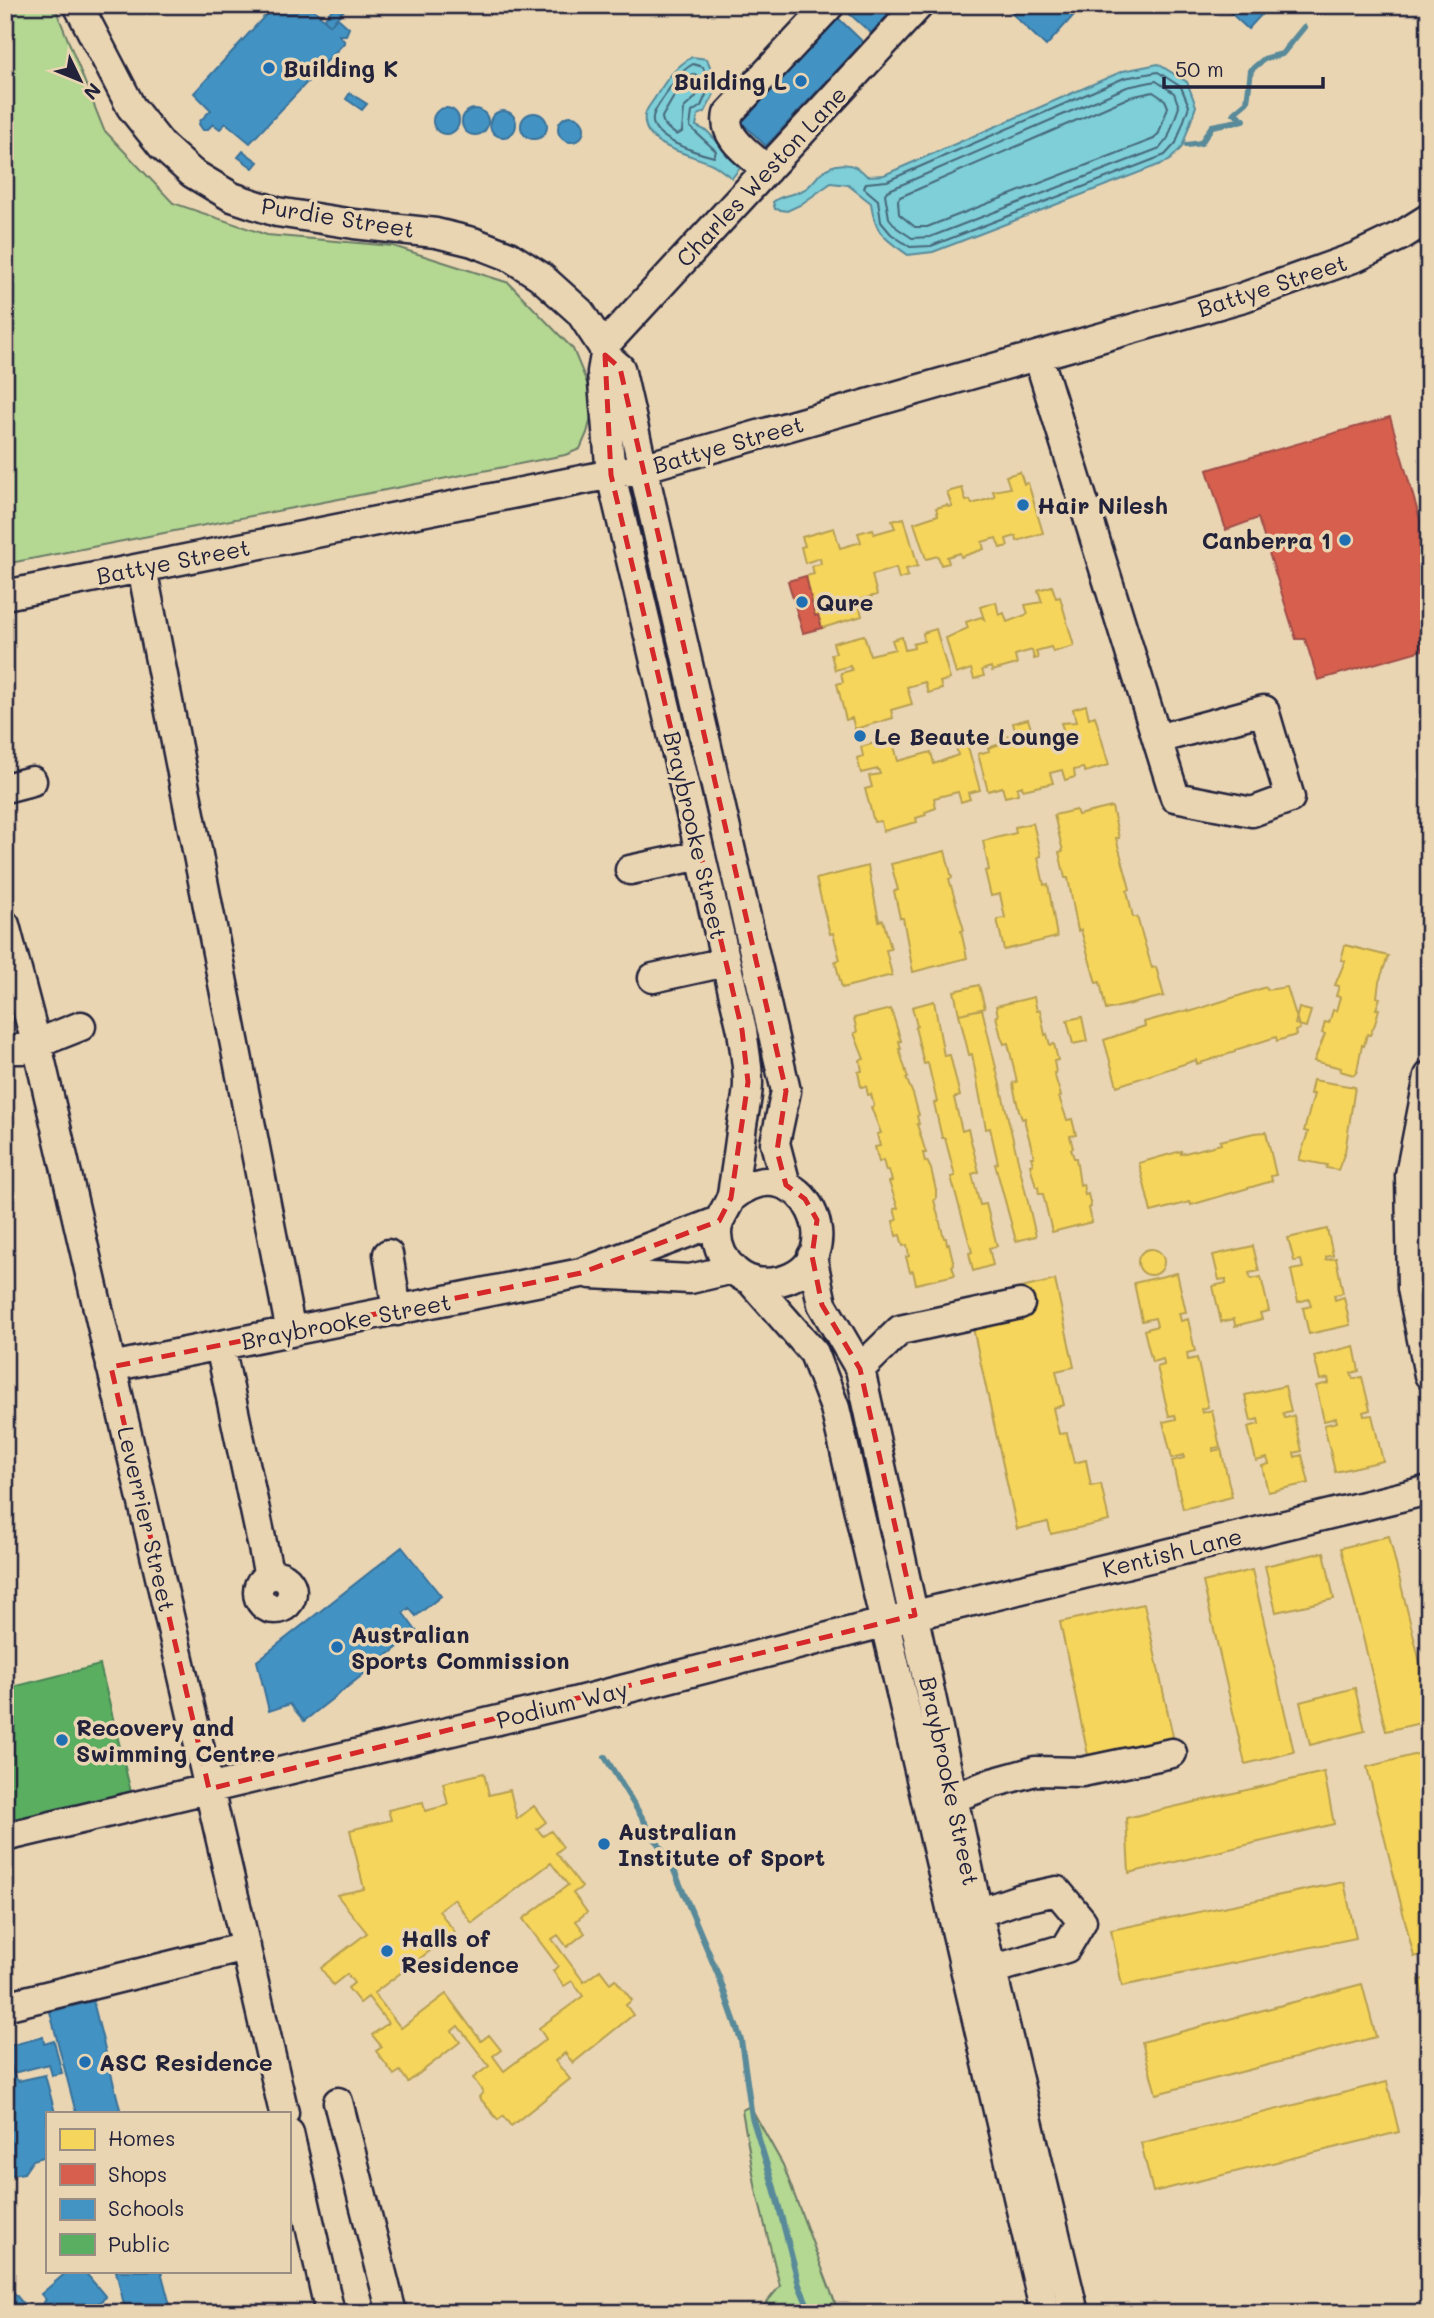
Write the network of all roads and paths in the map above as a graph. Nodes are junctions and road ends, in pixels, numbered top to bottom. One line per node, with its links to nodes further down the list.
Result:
1 (78, 5): 6 (street, Purdie Street)
2 (830, 5): 4 (street)
3 (919, 5): 4 (street, Charles Weston Lane)
4 (767, 170): 6 (street, Charles Weston Lane)
5 (1427, 223): 7 (street, Battye Street)
6 (604, 351): 8 (street, Purdie Street); 9 (street)
7 (1038, 356): 8 (street, Battye Street); 12 (street)
8 (642, 468): 9 (street, Battye Street); 18 (street, Braybrooke Street)
9 (611, 475): 10 (street, Battye Street); 13 (street, Braybrooke Street)
10 (142, 568): 11 (street, Battye Street); 32 (street)
11 (5, 595)
12 (1157, 739): 12 (street)
13 (701, 855): 14 (street); 16 (street, Braybrooke Street)
14 (630, 870)
15 (5, 925): 21 (street, Leverrier Street)
16 (726, 962): 17 (street); 20 (street, Braybrooke Street)
17 (653, 978)
18 (771, 1024): 20 (street); 24 (street, Braybrooke Street)
19 (81, 1026): 21 (street)
20 (742, 1030): 25 (street, Braybrooke Street)
21 (36, 1043): 22 (street); 34 (street, Leverrier Street)
22 (5, 1049)
23 (1429, 1076): 36 (street)
24 (786, 1185): 25 (street); 27 (street)
25 (725, 1210): 28 (street, Braybrooke Street); 29 (street)
26 (387, 1254): 31 (street)
27 (812, 1256): 29 (street); 35 (street, Braybrooke Street)
28 (581, 1273): 29 (street, Braybrooke Street); 31 (street, Braybrooke Street)
29 (742, 1275): 40 (street, Braybrooke Street)
30 (1020, 1304): 35 (street)
31 (397, 1311): 32 (street, Braybrooke Street)
32 (291, 1332): 33 (street, Braybrooke Street)
33 (220, 1346): 34 (street, Braybrooke Street); 38 (street)
34 (111, 1367): 42 (street, Leverrier Street)
35 (860, 1369): 39 (street, Braybrooke Street)
36 (1429, 1375)
37 (1429, 1490): 39 (street, Kentish Lane)
38 (269, 1576)
39 (915, 1615): 40 (street, Podium Way); 43 (street, Braybrooke Street)
40 (885, 1623): 42 (street, Podium Way); 54 (street, Braybrooke Street)
41 (1172, 1753): 43 (street)
42 (209, 1789): 44 (street, Podium Way); 46 (street, Leverrier Street)
43 (953, 1798): 45 (street, Braybrooke Street)
44 (5, 1838)
45 (978, 1913): 47 (street, Braybrooke Street); 47 (street)
46 (246, 1947): 48 (street); 50 (street, Leverrier Street)
47 (992, 1970): 55 (street, Braybrooke Street)
48 (5, 2006)
49 (338, 2102): 53 (street)
50 (284, 2112)
51 (290, 2137): 52 (street)
52 (330, 2313)
53 (392, 2313)
54 (1045, 2313)
55 (1074, 2313)

